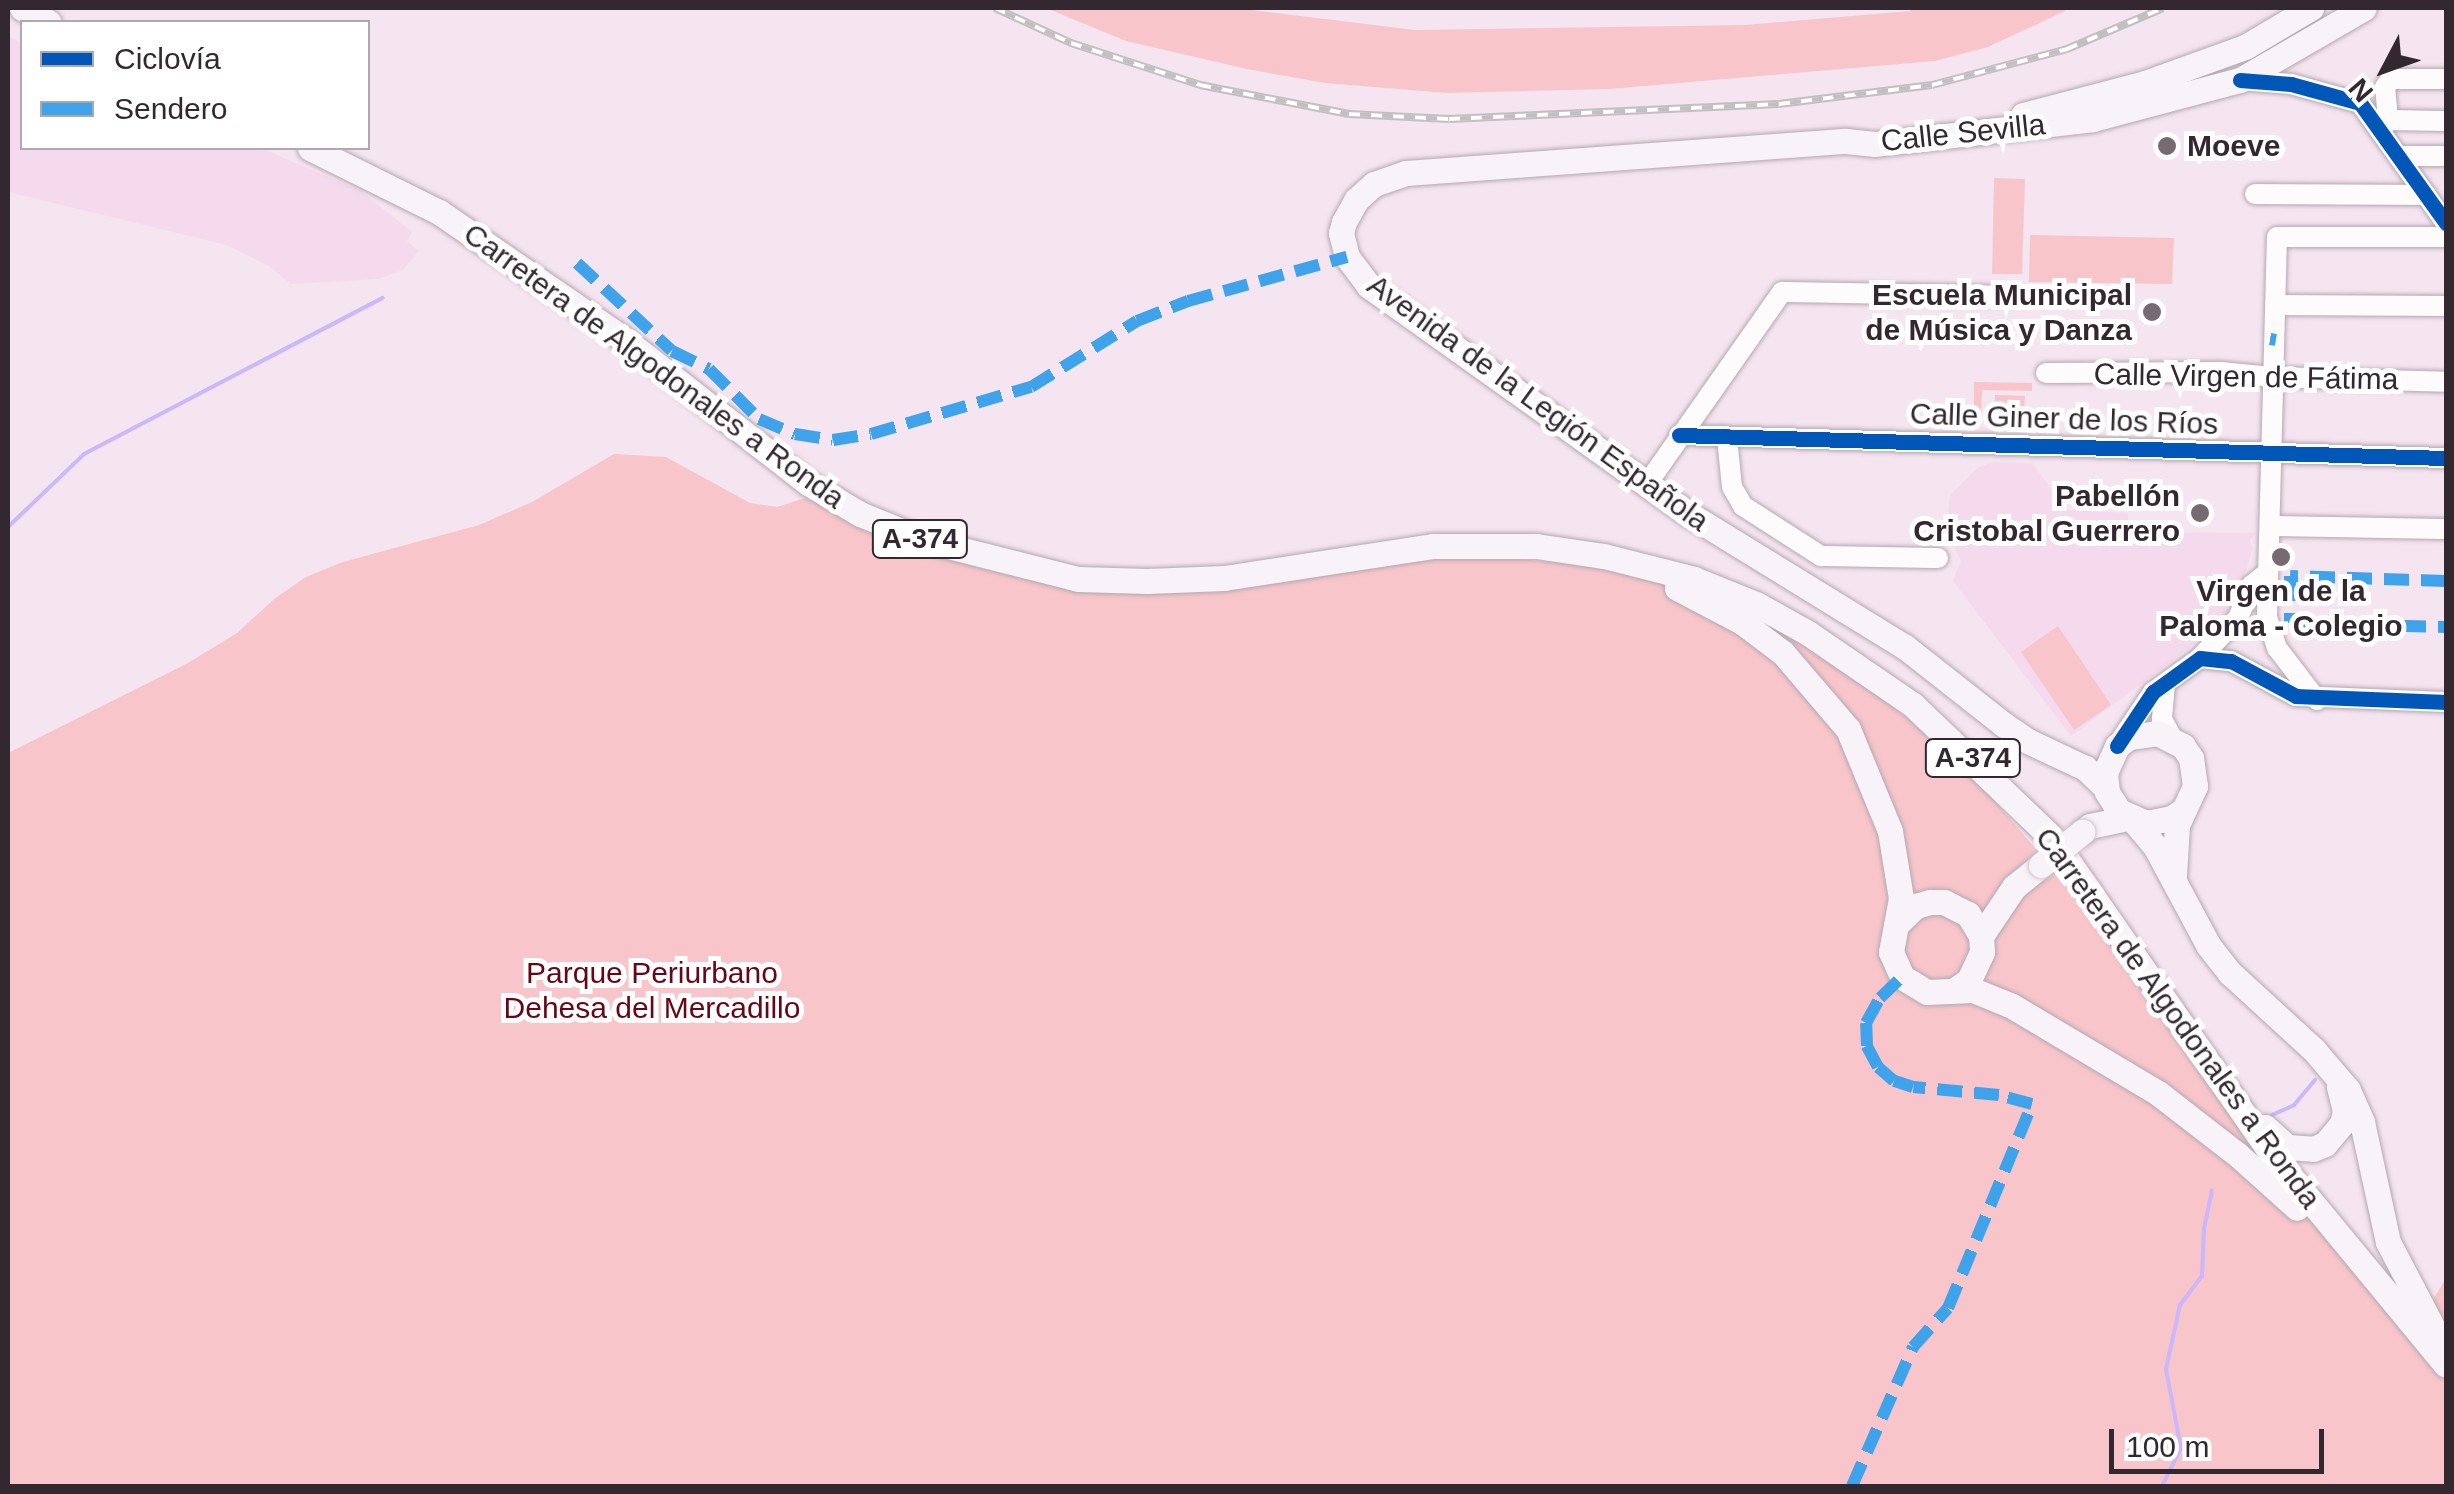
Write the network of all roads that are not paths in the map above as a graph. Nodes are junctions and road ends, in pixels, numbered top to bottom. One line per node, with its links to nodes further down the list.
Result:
1 (22, 8): 4 (main road)
2 (2311, 8): 5 (main road, Calle Sevilla)
3 (2362, 9): 6 (main road, Calle Sevilla)
4 (44, 20)
5 (2275, 30): 6 (main road); 12 (main road, Calle Sevilla)
6 (2266, 66): 8 (main road, Calle Sevilla); 9 (street)
7 (2446, 79): 11 (street)
8 (2240, 80): 9 (street); 12 (main road, Calle Sevilla)
9 (2291, 84): 11 (street)
10 (2446, 121): 11 (street)
11 (2384, 126): 14 (street)
12 (1846, 142): 30 (main road, Avenida de la Legión Española)
13 (314, 150): 33 (main road, Carretera de Algodonales a Ronda / A-374)
14 (2398, 156): 15 (street); 16 (street)
15 (2446, 156)
16 (2432, 192): 17 (street); 18 (street)
17 (2255, 194)
18 (2446, 223)
19 (2446, 238): 21 (street)
20 (2007, 296): 26 (street)
21 (2277, 305): 22 (street); 24 (street)
22 (2446, 306)
23 (2046, 373): 24 (street, Calle Virgen de Fátima)
24 (2272, 378): 25 (street, Calle Virgen de Fátima); 28 (street)
25 (2446, 382)
26 (1680, 434): 27 (street, Calle Giner de los Ríos); 30 (street)
27 (1727, 438): 28 (street, Calle Giner de los Ríos); 34 (street)
28 (2271, 454): 29 (street, Calle Giner de los Ríos); 31 (street)
29 (2446, 458)
30 (1647, 484): 42 (main road, Avenida de la Legión Española)
31 (2270, 526): 32 (street); 35 (street)
32 (2446, 529)
33 (1604, 556): 50 (main road); 54 (main road, Carretera de Algodonales a Ronda / A-374)
34 (1938, 558)
35 (2267, 574): 36 (street); 38 (street)
36 (2200, 658): 37 (street); 38 (street)
37 (2165, 684): 40 (street); 41 (street)
38 (2317, 700): 39 (street)
39 (2446, 702)
40 (2172, 738): 41 (main road); 44 (main road)
41 (2116, 748): 42 (main road); 43 (main road)
42 (2053, 751): 43 (main road, Avenida de la Legión Española)
43 (2106, 789): 45 (main road); 46 (main road)
44 (2182, 810): 45 (main road); 47 (main road)
45 (2131, 819): 46 (main road); 47 (main road)
46 (2086, 829): 48 (main road, bridge)
47 (2174, 876): 53 (main road)
48 (2014, 887): 49 (main road); 51 (main road)
49 (1957, 907): 50 (main road); 51 (main road)
50 (1896, 925): 52 (main road)
51 (1980, 936): 52 (main road)
52 (1956, 989): 55 (main road)
53 (2337, 1077): 54 (main road); 56 (main road)
54 (2230, 1097): 55 (main road, Carretera de Algodonales a Ronda / A-374)
55 (2373, 1279): 57 (main road, Carretera de Algodonales a Ronda / A-374)
56 (2446, 1348)
57 (2446, 1365)

